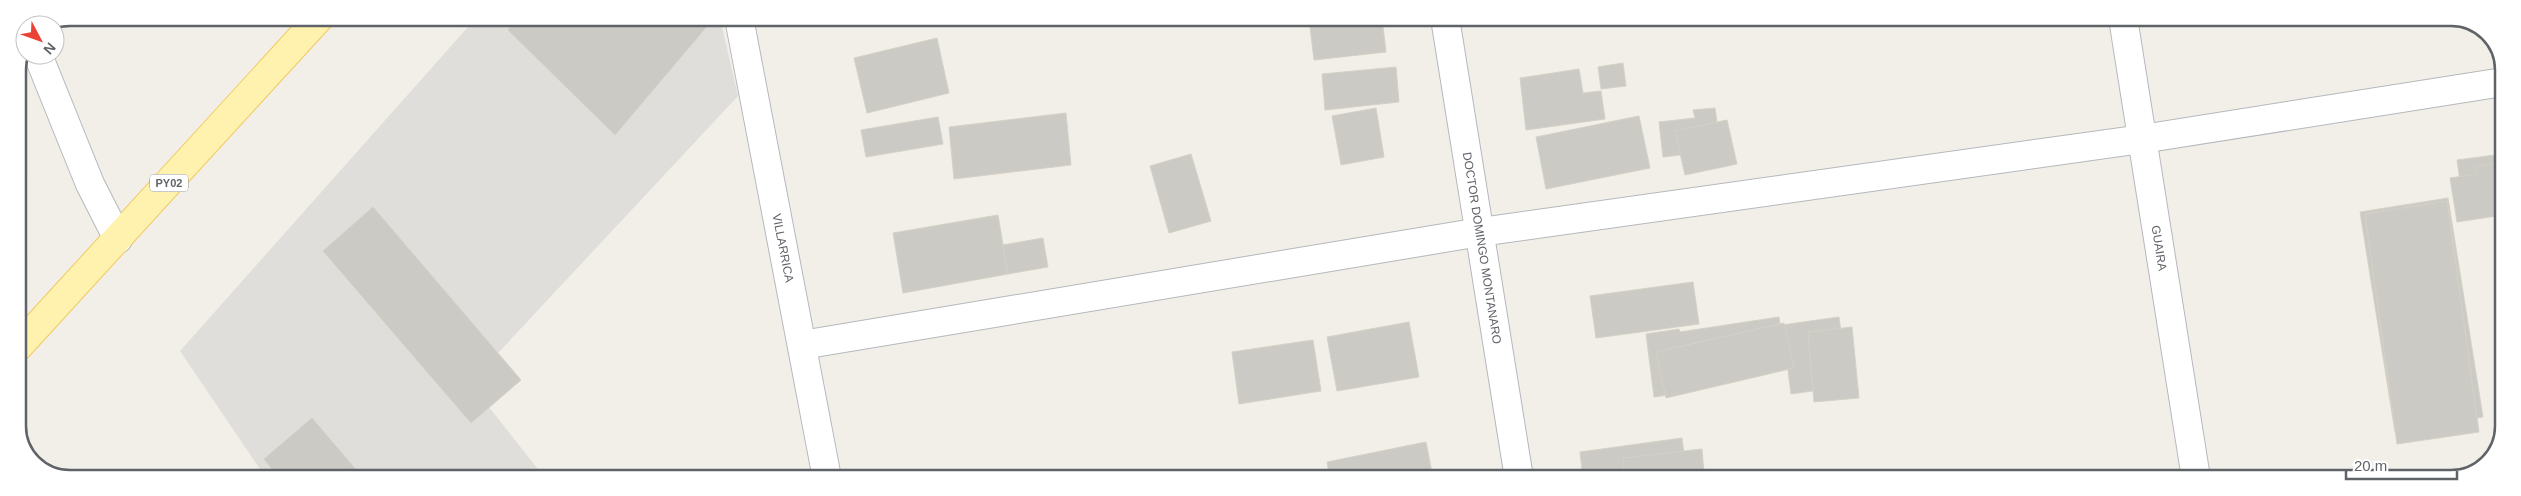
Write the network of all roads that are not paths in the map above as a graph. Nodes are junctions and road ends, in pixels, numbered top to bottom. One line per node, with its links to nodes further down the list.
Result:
1 (311, 26): 9 (main road, PY02)
2 (741, 26): 11 (street, VILLARRICA)
3 (1446, 26): 8 (street, DOCTOR DOMINGO MONTANARO)
4 (2124, 26): 7 (street, GUAIRA)
5 (42, 65): 9 (street)
6 (2495, 83): 7 (street)
7 (2142, 139): 8 (street); 14 (street, GUAIRA)
8 (1480, 232): 11 (street); 13 (street, DOCTOR DOMINGO MONTANARO)
9 (118, 239): 10 (main road, PY02)
10 (26, 338)
11 (802, 345): 12 (street, VILLARRICA)
12 (825, 470)
13 (1518, 470)
14 (2195, 470)

